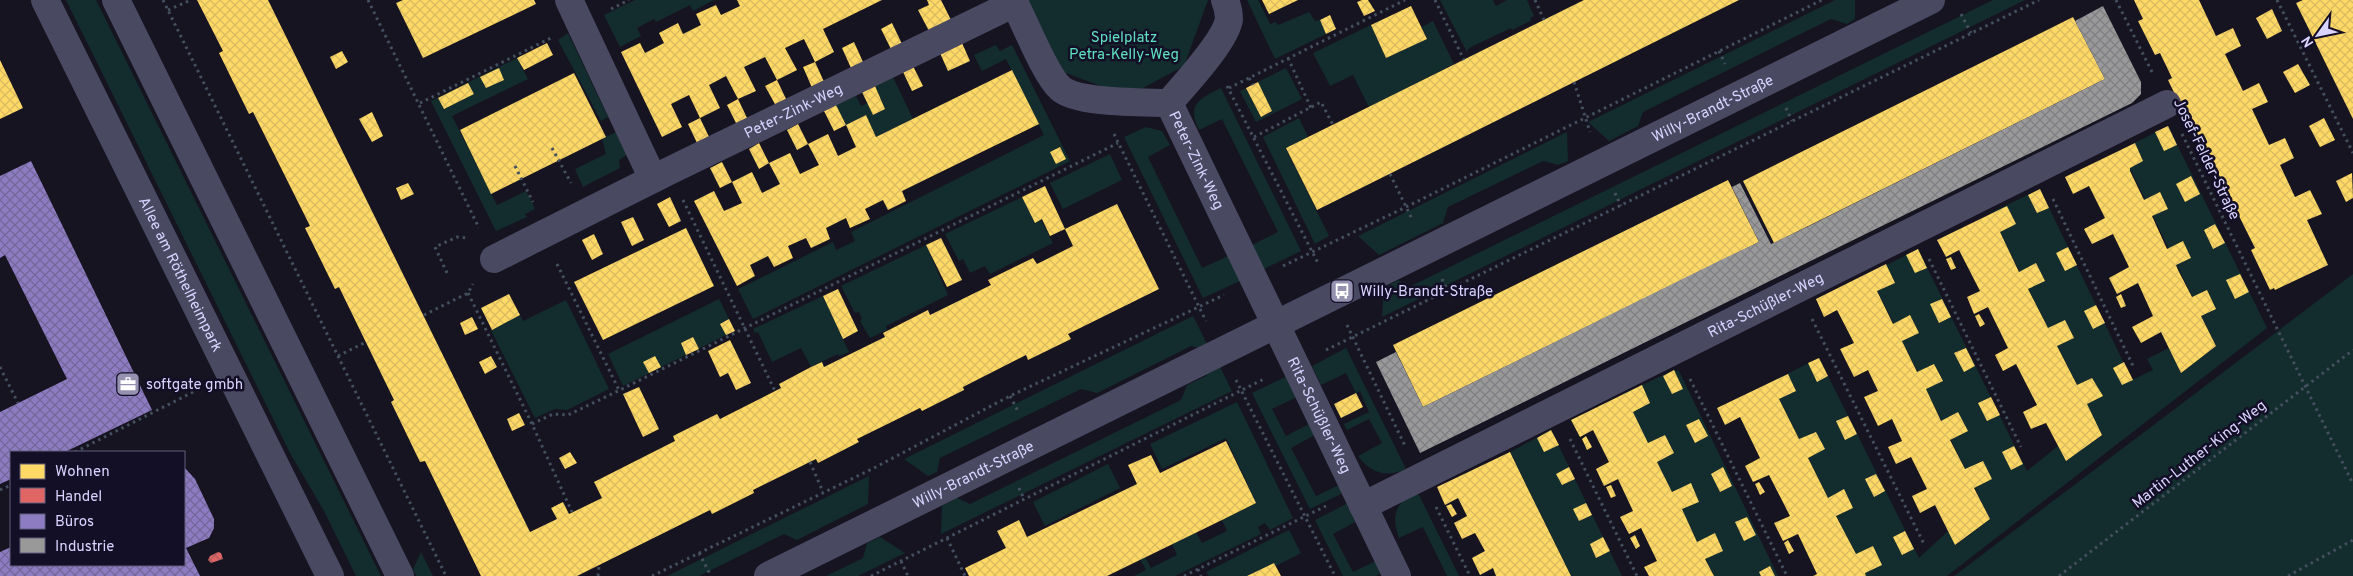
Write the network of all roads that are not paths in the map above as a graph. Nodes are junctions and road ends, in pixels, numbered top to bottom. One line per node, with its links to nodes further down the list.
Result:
1 (45, 0): 13 (street, Allee am Röthelheimpark)
2 (116, 0): 14 (street)
3 (1225, 0): 7 (street)
4 (1931, 0): 11 (street, Willy-Brandt-Straße)
5 (1014, 2): 7 (street, Peter-Zink-Weg); 9 (street, Peter-Zink-Weg)
6 (574, 12): 9 (street)
7 (1169, 104): 11 (street, Peter-Zink-Weg)
8 (2167, 104): 12 (street, Rita-Schüßler-Weg)
9 (661, 175): 10 (street, Peter-Zink-Weg)
10 (494, 258)
11 (1275, 324): 12 (street, Rita-Schüßler-Weg); 15 (street, Willy-Brandt-Straße)
12 (1360, 498): 16 (street, Rita-Schüßler-Weg)
13 (330, 576)
14 (400, 576)
15 (768, 576)
16 (1397, 576)

